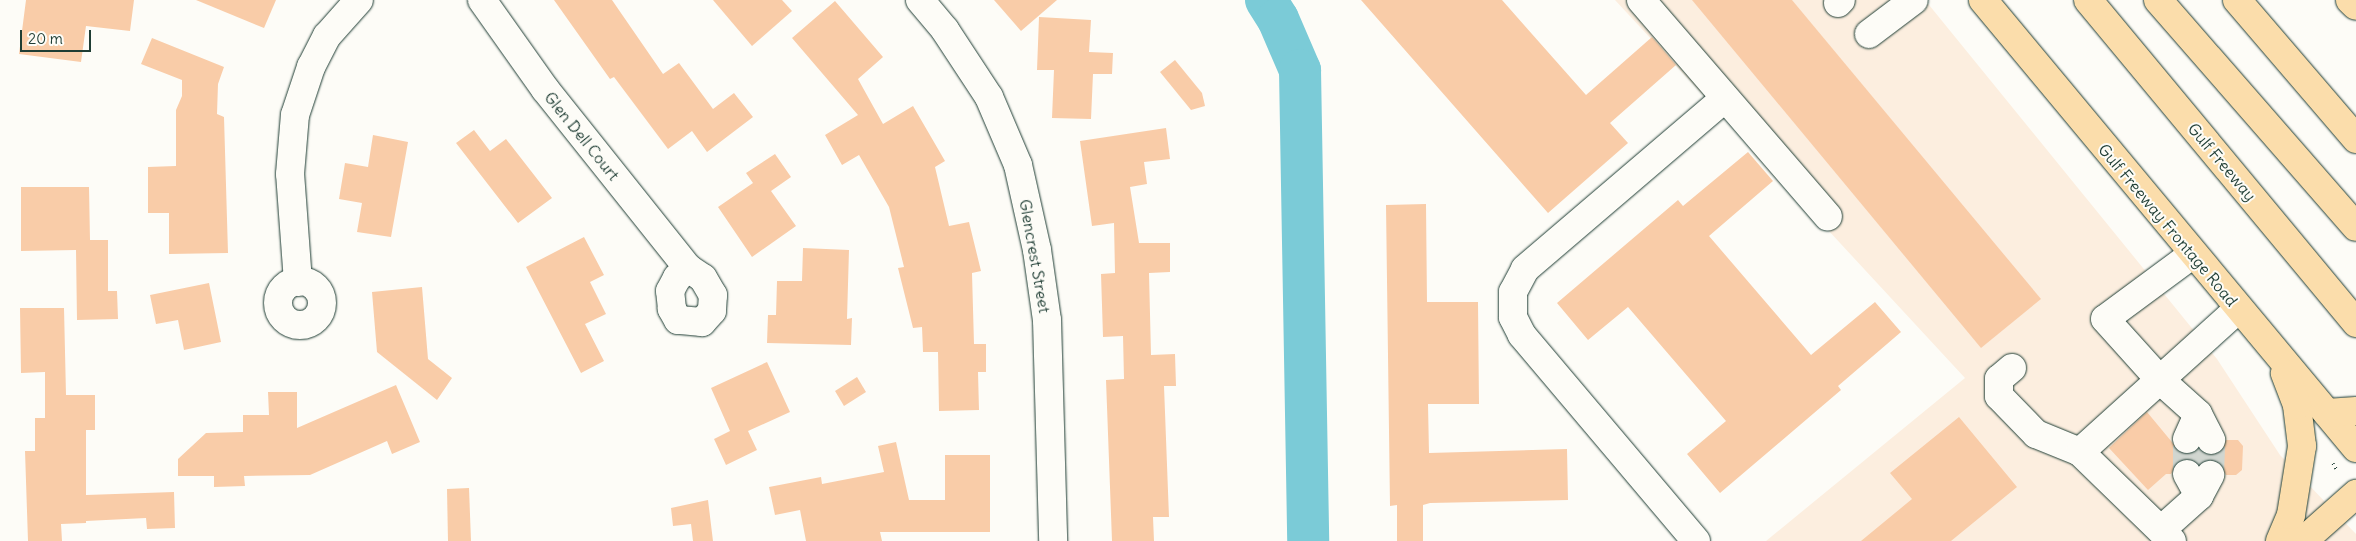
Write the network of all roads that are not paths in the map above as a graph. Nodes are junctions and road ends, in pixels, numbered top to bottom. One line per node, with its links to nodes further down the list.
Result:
1 (359, 0): 19 (street)
2 (482, 0): 18 (street, Glen Dell Court)
3 (920, 0): 33 (street, Glencrest Street)
4 (1641, 0): 13 (street)
5 (1914, 0): 12 (street)
6 (1982, 0): 17 (main road, Gulf Freeway Frontage Road)
7 (2088, 0): 21 (main road, Gulf Freeway)
8 (2158, 0): 16 (main road)
9 (2237, 0): 14 (main road)
10 (2350, 0): 11 (main road)
11 (2356, 6)
12 (1869, 34)
13 (1725, 98): 15 (street); 34 (street)
14 (2356, 139)
15 (1828, 217)
16 (2356, 227)
17 (2193, 254): 20 (main road, Gulf Freeway Frontage Road); 24 (street)
18 (688, 268)
19 (298, 282)
20 (2238, 309): 22 (main road, Gulf Freeway Frontage Road); 24 (street)
21 (2355, 322)
22 (2280, 358): 26 (main road, Gulf Freeway Frontage Road); 35 (main road)
23 (2012, 368): 29 (street)
24 (2160, 379): 27 (street); 29 (street)
25 (2356, 410): 26 (main road)
26 (2327, 413): 28 (main road, Gulf Freeway Frontage Road)
27 (2199, 439)
28 (2356, 448)
29 (2080, 452): 32 (street)
30 (2199, 482): 32 (street)
31 (2356, 494): 36 (main road)
32 (2166, 535)
33 (1053, 541)
34 (1696, 541)
35 (2280, 541)
36 (2302, 541)

